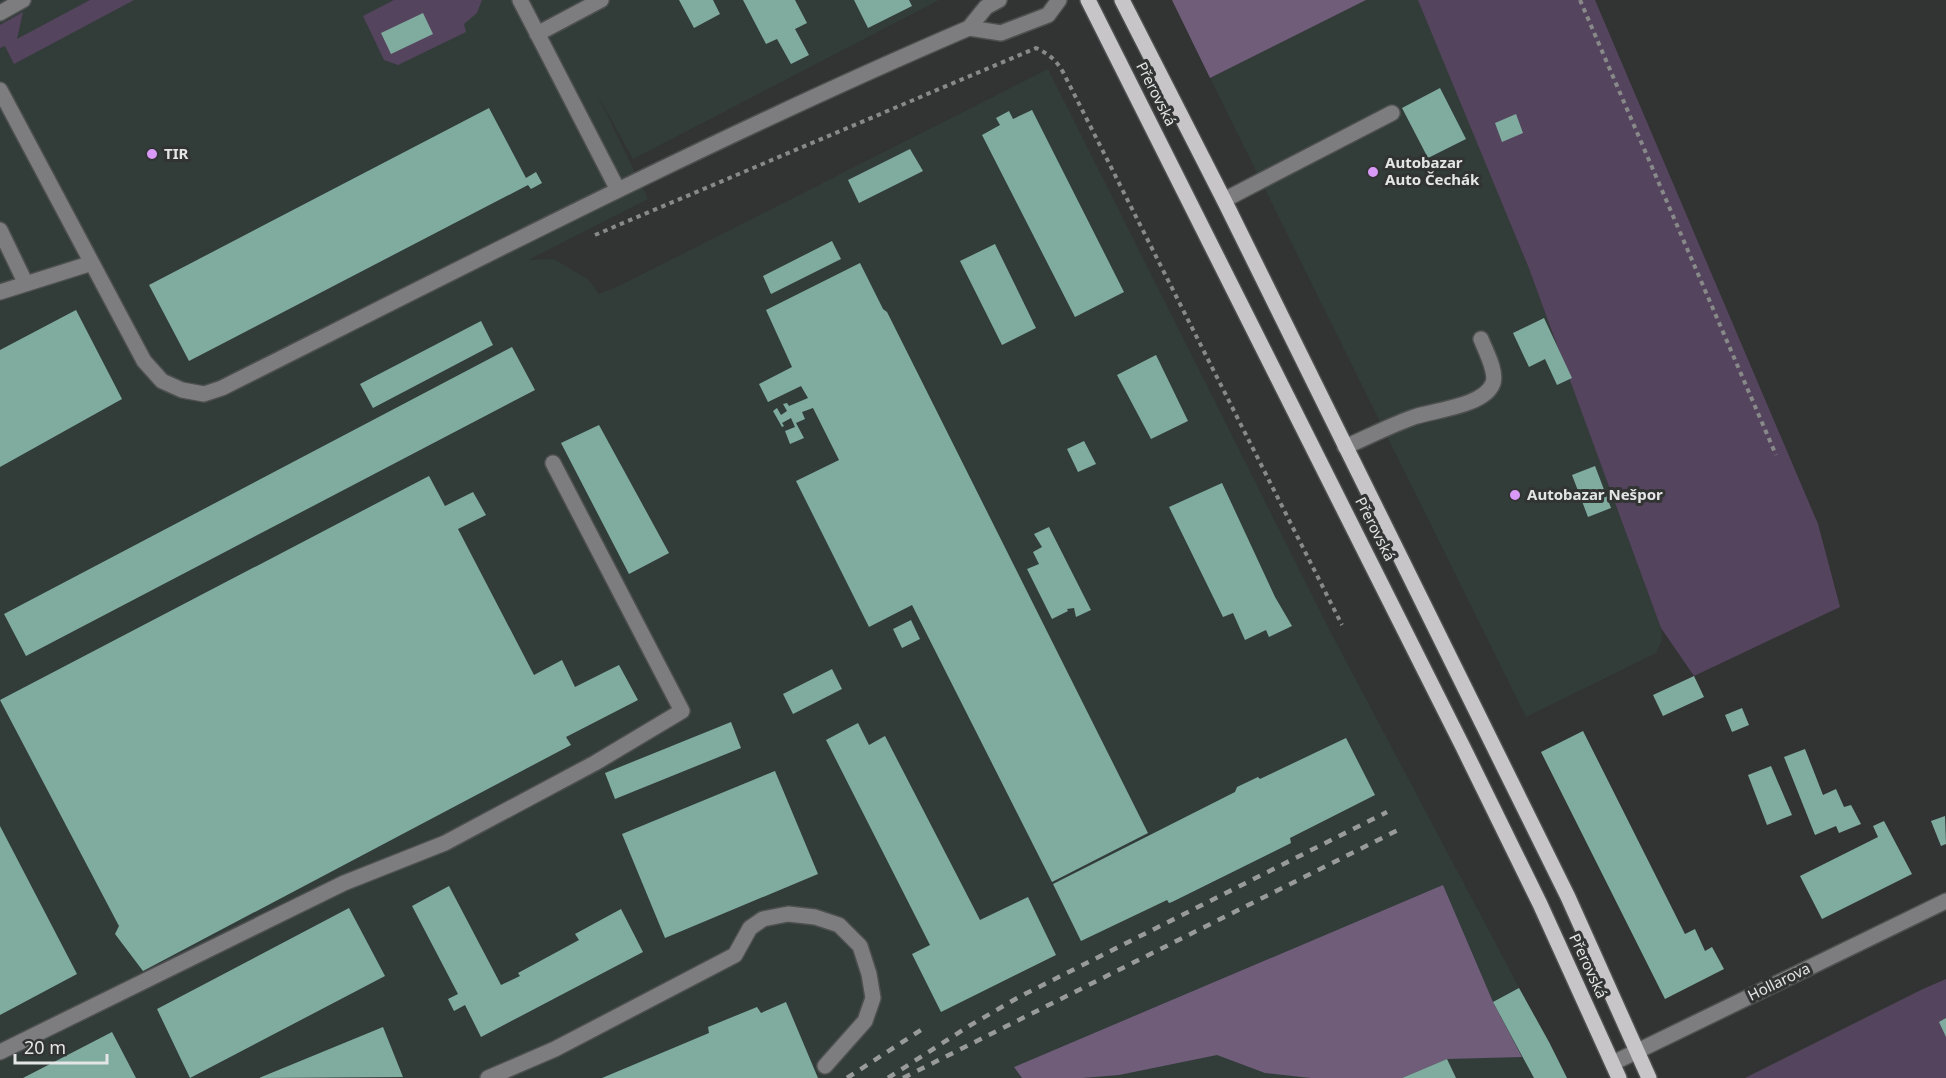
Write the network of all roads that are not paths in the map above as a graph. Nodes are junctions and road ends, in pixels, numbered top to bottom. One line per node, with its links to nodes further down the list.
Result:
1 (23, 0): 8 (street)
2 (520, 0): 10 (street)
3 (601, 0): 10 (street)
4 (999, 0): 9 (street)
5 (1059, 0): 9 (street)
6 (1088, 0): 25 (main road, Přerovská)
7 (1122, 0): 14 (main road, Přerovská)
8 (0, 13)
9 (969, 28): 13 (street)
10 (537, 34): 13 (street)
11 (0, 90): 16 (street)
12 (1392, 113): 14 (street)
13 (618, 190): 16 (street)
14 (1224, 200): 20 (main road, Přerovská)
15 (0, 230): 17 (street)
16 (92, 263): 17 (street)
17 (26, 284): 18 (street)
18 (0, 292)
19 (1481, 339): 20 (street)
20 (1345, 447): 23 (main road, Přerovská)
21 (553, 463): 24 (street)
22 (1946, 901): 23 (street, Hollarova)
23 (1638, 1051): 25 (street, Hollarova); 29 (main road, Přerovská)
24 (0, 1052)
25 (1613, 1063): 28 (main road, Přerovská)
26 (825, 1066): 27 (street)
27 (488, 1078)
28 (1619, 1078)
29 (1649, 1078)

